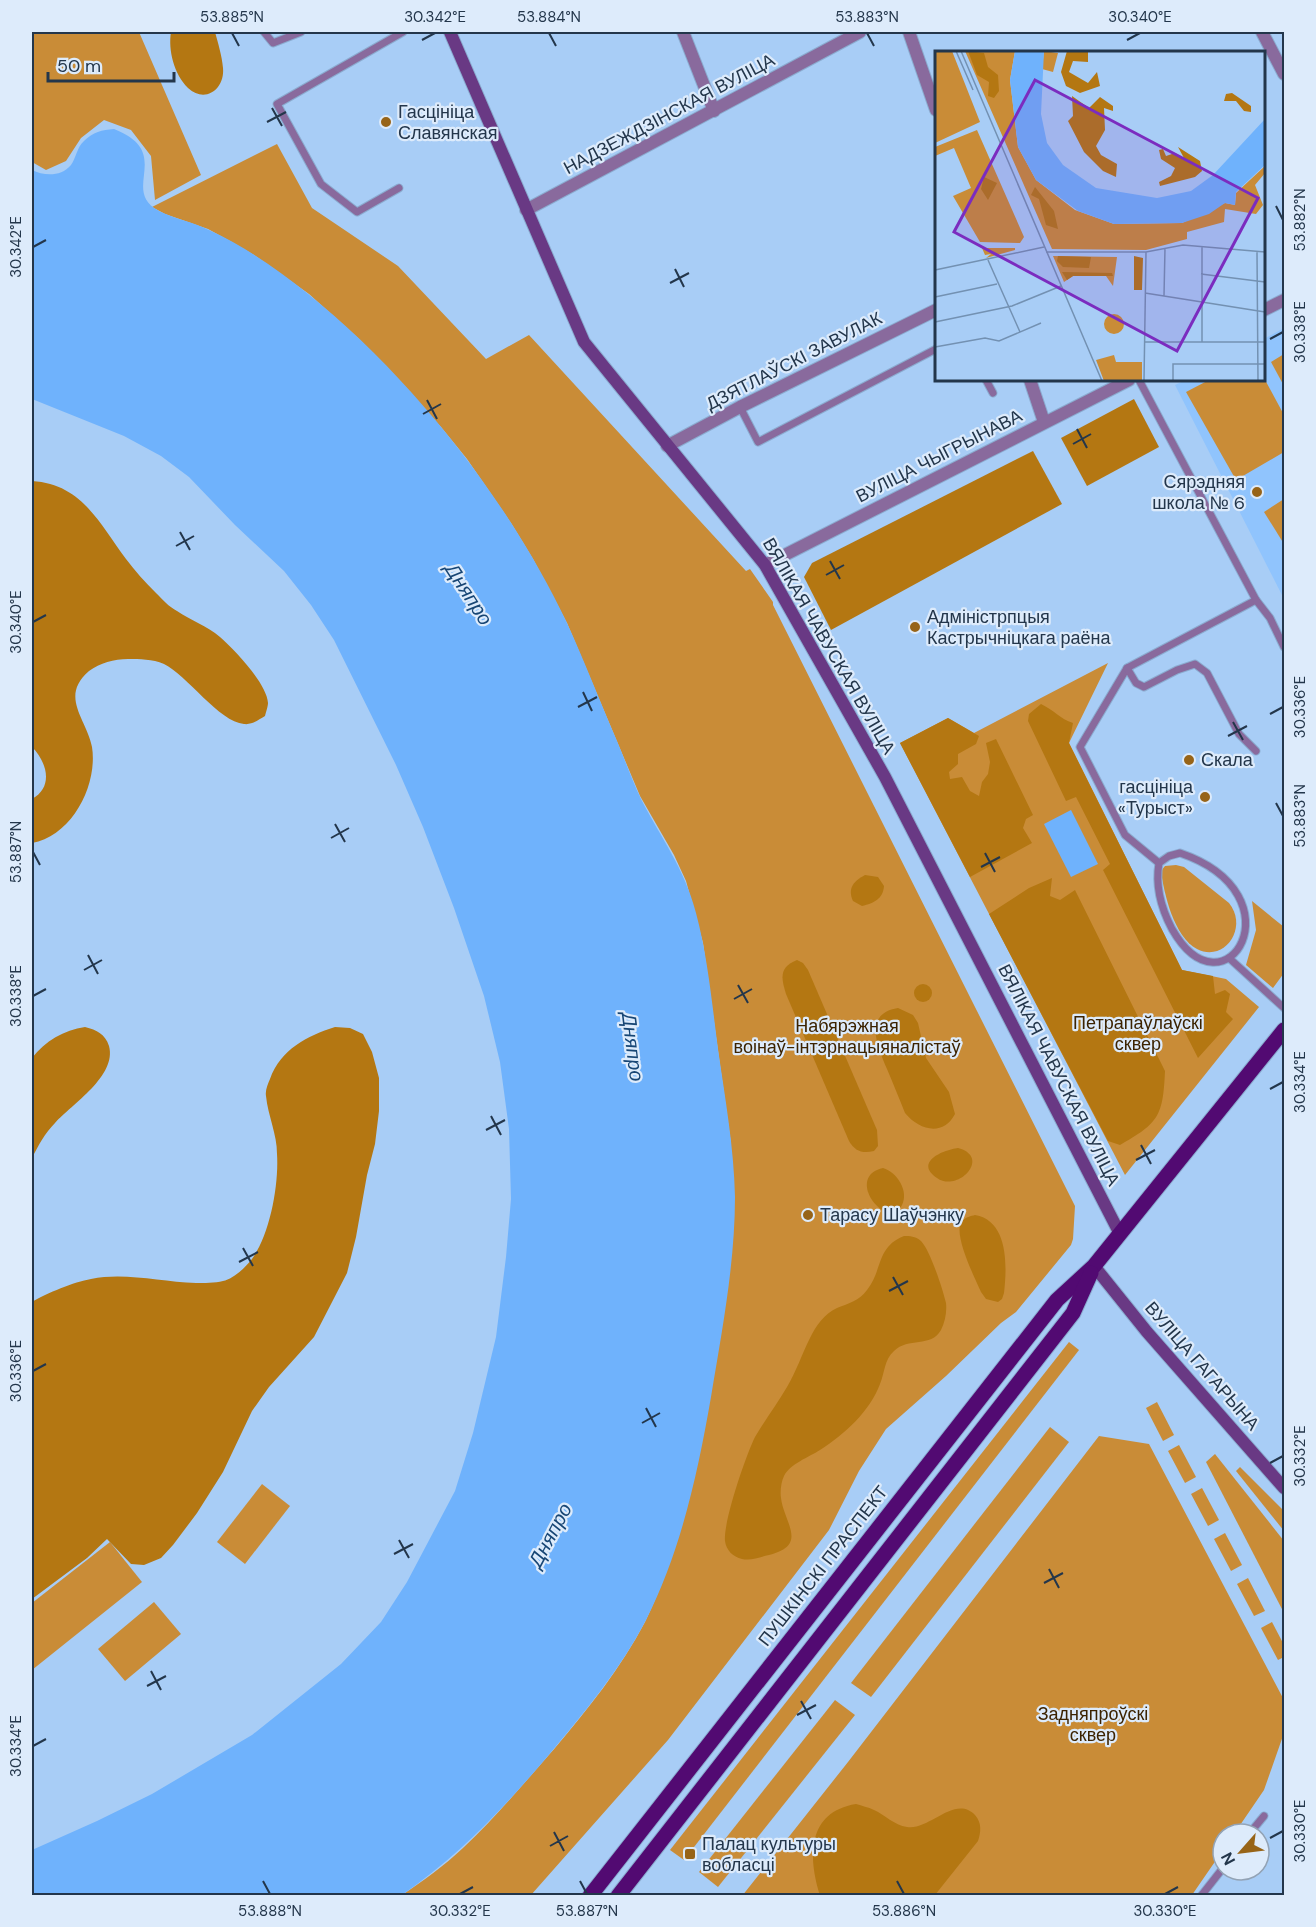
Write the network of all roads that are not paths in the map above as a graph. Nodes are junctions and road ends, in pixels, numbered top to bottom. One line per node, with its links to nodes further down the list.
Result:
1 (264, 32): 2 (lane)
2 (302, 32)
3 (384, 32): 10 (lane)
4 (403, 32): 10 (lane)
5 (450, 32): 15 (main road, ВЯЛІКАЯ ЧАВУСКАЯ ВУЛІЦА)
6 (683, 32): 13 (street)
7 (860, 32): 13 (street, НАДЗЕЖДЗІНСКАЯ ВУЛІЦА)
8 (909, 32): 12 (street)
9 (1266, 33): 11 (street)
10 (393, 37): 14 (lane)
11 (1284, 74)
12 (935, 107)
13 (714, 111): 15 (street, НАДЗЕЖДЗІНСКАЯ ВУЛІЦА)
14 (399, 188)
15 (526, 210): 27 (main road, ВЯЛІКАЯ ЧАВУСКАЯ ВУЛІЦА)
16 (1284, 300): 17 (street)
17 (1265, 309)
18 (935, 310): 25 (street, ДЗЯТЛАЎСКІ ЗАВУЛАК)
19 (935, 350): 25 (lane)
20 (987, 381): 24 (lane)
21 (1030, 381): 26 (street)
22 (1127, 381): 26 (street, ВУЛІЦА ЧЫГРЫНАВА)
23 (1140, 381): 29 (lane)
24 (993, 393)
25 (740, 407): 27 (street, ДЗЯТЛАЎСКІ ЗАВУЛАК)
26 (1044, 422): 28 (street, ВУЛІЦА ЧЫГРЫНАВА)
27 (668, 446): 28 (main road, ВЯЛІКАЯ ЧАВУСКАЯ ВУЛІЦА)
28 (765, 565): 37 (main road, ВЯЛІКАЯ ЧАВУСКАЯ ВУЛІЦА)
29 (1256, 600): 30 (lane); 31 (lane)
30 (1284, 647)
31 (1127, 668): 32 (lane); 33 (lane)
32 (1256, 751)
33 (1159, 863): 34 (lane); 34 (lane)
34 (1229, 958): 35 (lane)
35 (1284, 1008)
36 (1284, 1030): 37 (main road, ПУШКІНСКІ ПРАСПЕКТ)
37 (1120, 1234): 38 (main road, ПУШКІНСКІ ПРАСПЕКТ)
38 (1094, 1266): 39 (main road, ВУЛІЦА ГАГАРЫНА); 43 (main road, ПУШКІНСКІ ПРАСПЕКТ); 44 (main road, ПУШКІНСКІ ПРАСПЕКТ)
39 (1284, 1488)
40 (1264, 1816): 41 (lane)
41 (1259, 1822)
42 (1212, 1882): 45 (lane)
43 (590, 1896)
44 (618, 1896)
45 (1201, 1896)

